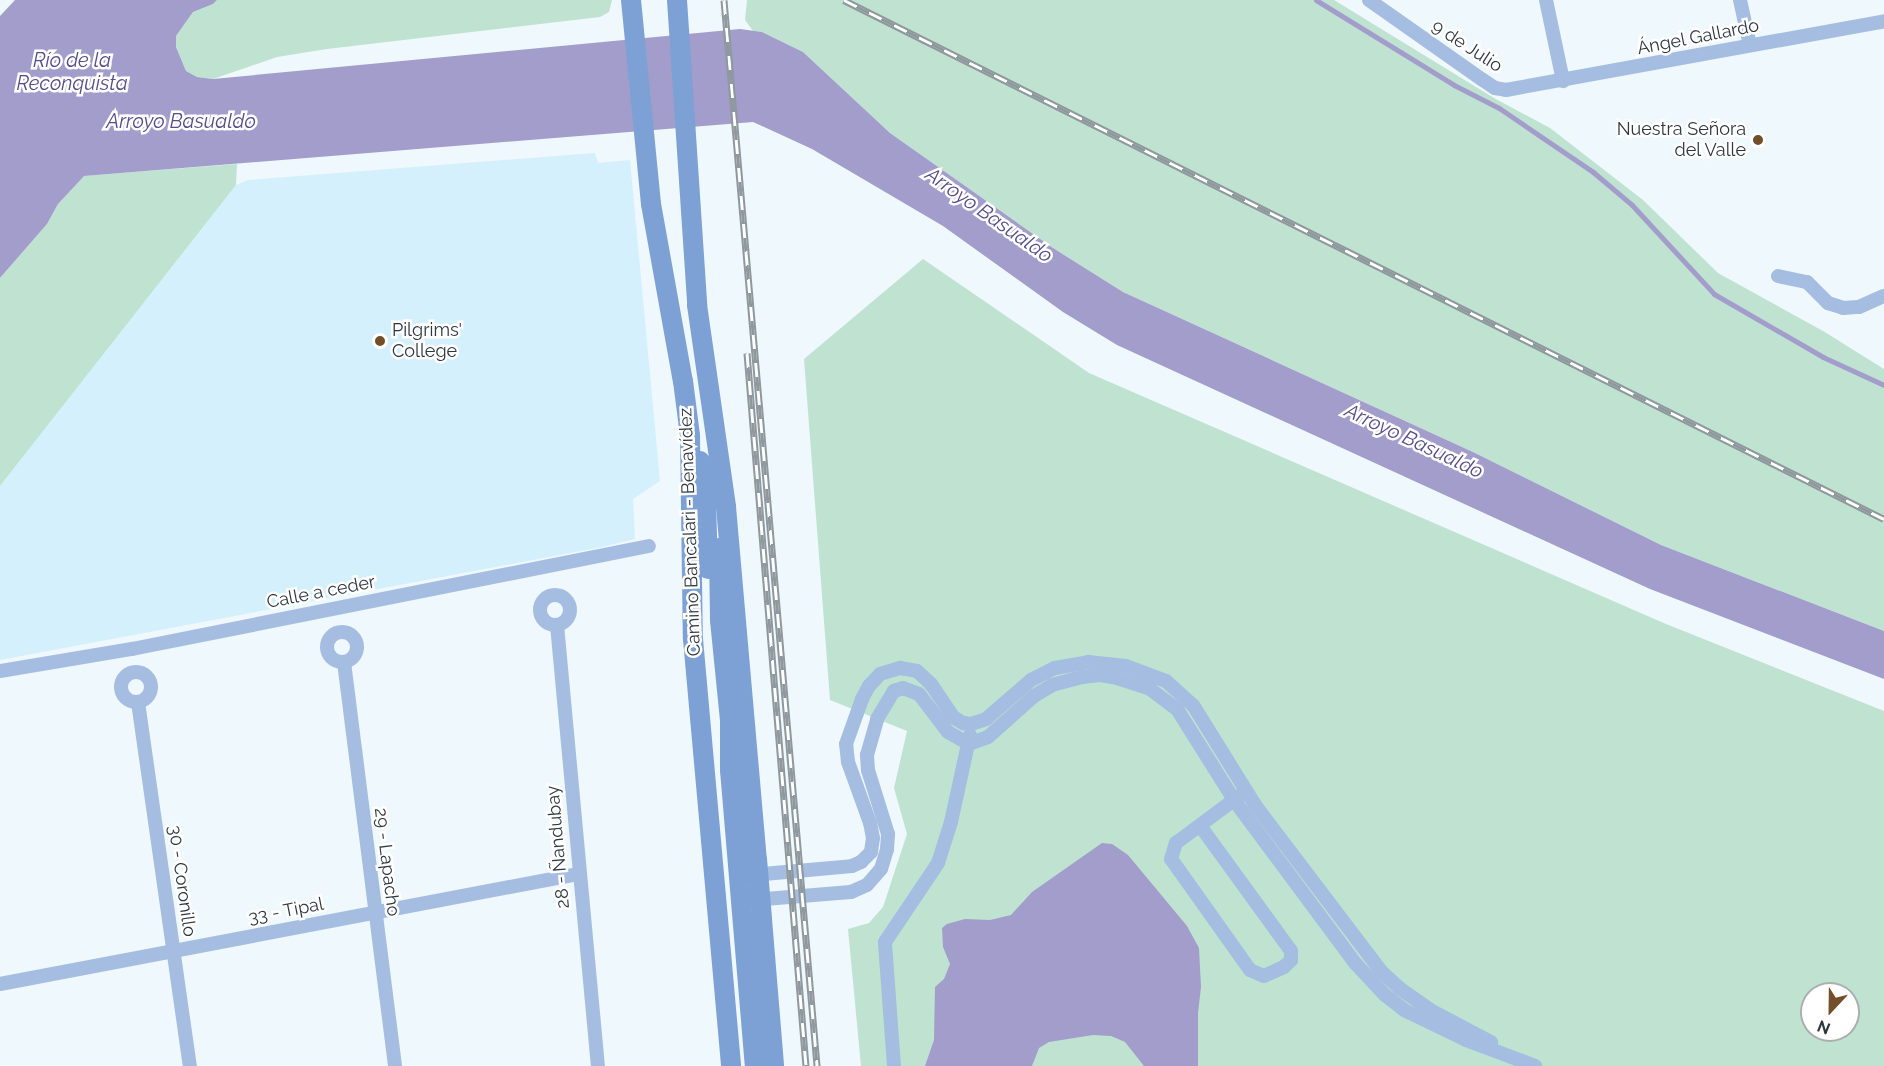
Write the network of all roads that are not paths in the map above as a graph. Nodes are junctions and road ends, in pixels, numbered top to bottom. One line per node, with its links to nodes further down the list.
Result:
1 (1369, 0): 9 (street, 9 de Julio)
2 (1546, 0): 8 (street)
3 (1740, 0): 7 (street)
4 (631, 3): 12 (main road, Camino Bancalari - Benavídez)
5 (677, 3): 13 (main road, Camino Bancalari - Benavídez)
6 (1884, 21): 7 (street, Ángel Gallardo)
7 (1750, 45): 8 (street, Ángel Gallardo)
8 (1563, 81): 9 (street, Ángel Gallardo)
9 (1520, 89)
10 (1778, 276): 11 (street)
11 (1884, 296)
12 (690, 436): 23 (main road); 37 (main road, Camino Bancalari - Benavídez)
13 (719, 455): 23 (main road); 39 (main road, Camino Bancalari - Benavídez, bridge)
14 (649, 546): 17 (street, Calle a ceder)
15 (556, 625): 27 (street, 28 - Ñandubay)
16 (344, 662): 30 (street, 29 - Lapacho)
17 (0, 671)
18 (138, 702): 31 (street, 30 - Coronillo)
19 (851, 724): 20 (street); 21 (street); 28 (street)
20 (971, 724): 22 (street); 24 (street)
21 (872, 733): 22 (street); 29 (street)
22 (969, 744): 25 (street); 40 (street)
23 (730, 770): 28 (main road)
24 (1246, 791): 25 (street); 33 (street)
25 (1234, 800): 26 (street); 33 (street)
26 (1201, 826): 26 (street)
27 (578, 874): 30 (street, 33 - Tipal); 36 (street, 28 - Ñandubay)
28 (738, 876): 29 (main road)
29 (741, 901): 38 (main road)
30 (375, 912): 31 (street, 33 - Tipal); 35 (street, 29 - Lapacho)
31 (174, 950): 32 (street, 33 - Tipal); 34 (street, 30 - Coronillo)
32 (0, 984)
33 (1509, 1056): 41 (street)
34 (190, 1066)
35 (395, 1066)
36 (598, 1066)
37 (730, 1066)
38 (753, 1066)
39 (774, 1066)
40 (894, 1066)
41 (1535, 1066)

